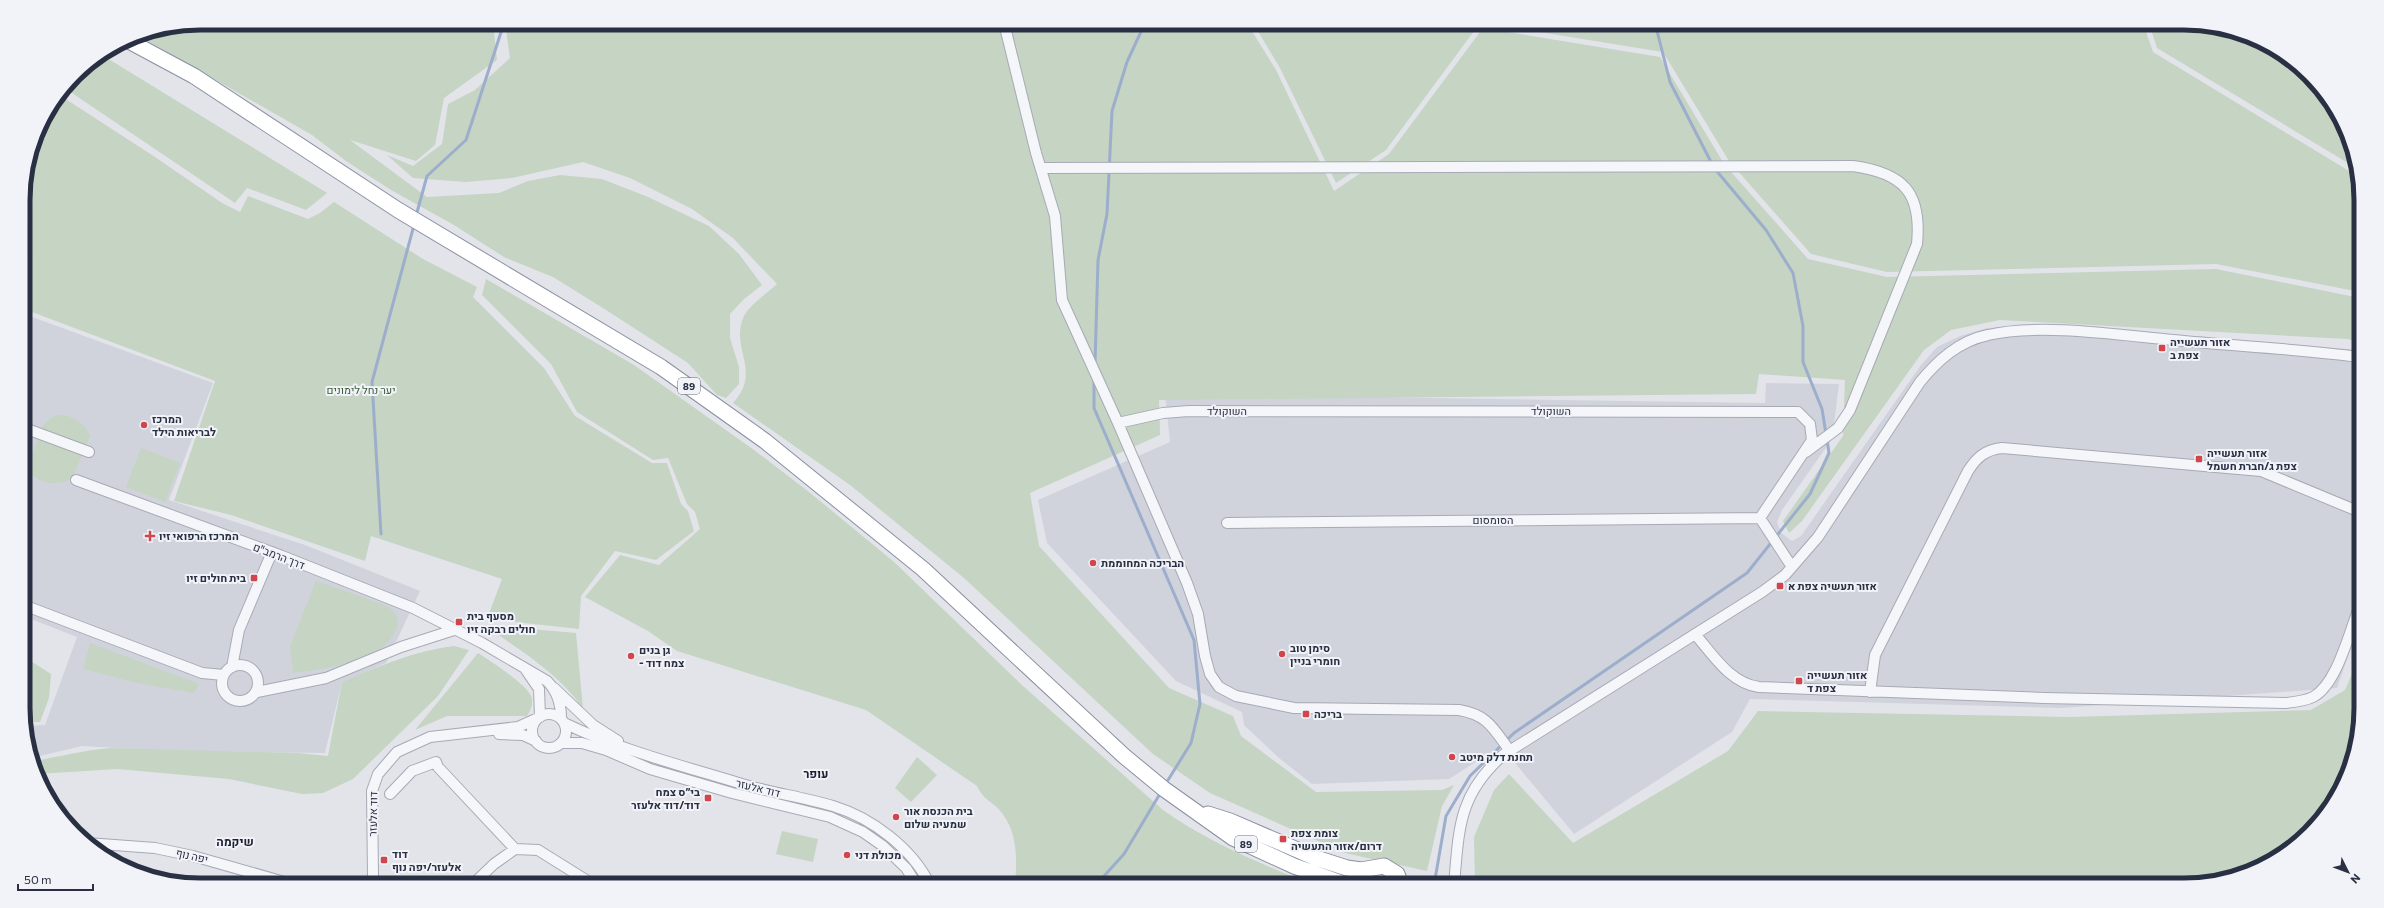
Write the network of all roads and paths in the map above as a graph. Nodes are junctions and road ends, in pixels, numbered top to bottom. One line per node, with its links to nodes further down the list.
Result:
1 (1006, 30): 3 (street)
2 (134, 44): 37 (highway, 89)
3 (1041, 168): 5 (street); 8 (street)
4 (2354, 356): 14 (street)
5 (1118, 423): 8 (street, השוקולד); 34 (street)
6 (30, 431): 7 (street)
7 (89, 452)
8 (1806, 452): 11 (street, השוקולד)
9 (76, 480): 13 (street, דרך הרמב"ם)
10 (2354, 510): 28 (street)
11 (1760, 518): 12 (street, הסומסום); 14 (street)
12 (1227, 523)
13 (272, 552): 17 (street, דרך הרמב"ם); 19 (street)
14 (1792, 567): 18 (street)
15 (30, 608): 23 (street)
16 (2354, 621): 28 (street)
17 (457, 629): 22 (street, דרך הרמב"ם); 25 (street)
18 (1695, 634): 28 (street); 34 (street)
19 (238, 644): 20 (street); 21 (street)
20 (246, 666): 21 (street); 25 (street)
21 (232, 667): 24 (street)
22 (524, 667): 27 (street, דרך הרמב"ם); 29 (street, דרך הרמב"ם)
23 (202, 673): 24 (street); 26 (street)
24 (224, 675): 26 (street)
25 (258, 687): 26 (street)
26 (222, 688)
27 (554, 688): 30 (street); 35 (street, דרך הרמב"ם)
28 (1870, 692)
29 (540, 717): 30 (street); 31 (street, דוד אלעזר); 32 (street)
30 (563, 721): 33 (street); 35 (street, דוד אלעזר)
31 (467, 732): 32 (street, דוד אלעזר); 43 (street, דוד אלעזר)
32 (536, 741): 33 (street)
33 (561, 743): 46 (street, דוד אלעזר)
34 (1510, 751): 52 (street)
35 (652, 757): 47 (street, דוד אלעזר)
36 (390, 794): 39 (street)
37 (1194, 809): 40 (highway, 89); 41 (highway, 89)
38 (97, 844): 42 (street, יפה נוף)
39 (514, 849): 44 (street); 45 (street)
40 (1370, 868): 50 (highway); 51 (highway, 89)
41 (1302, 869): 48 (highway); 49 (highway, 89)
42 (270, 878)
43 (372, 878)
44 (479, 878)
45 (583, 878)
46 (912, 878)
47 (926, 878)
48 (1315, 878)
49 (1327, 878)
50 (1361, 878)
51 (1400, 878)
52 (1455, 878)

